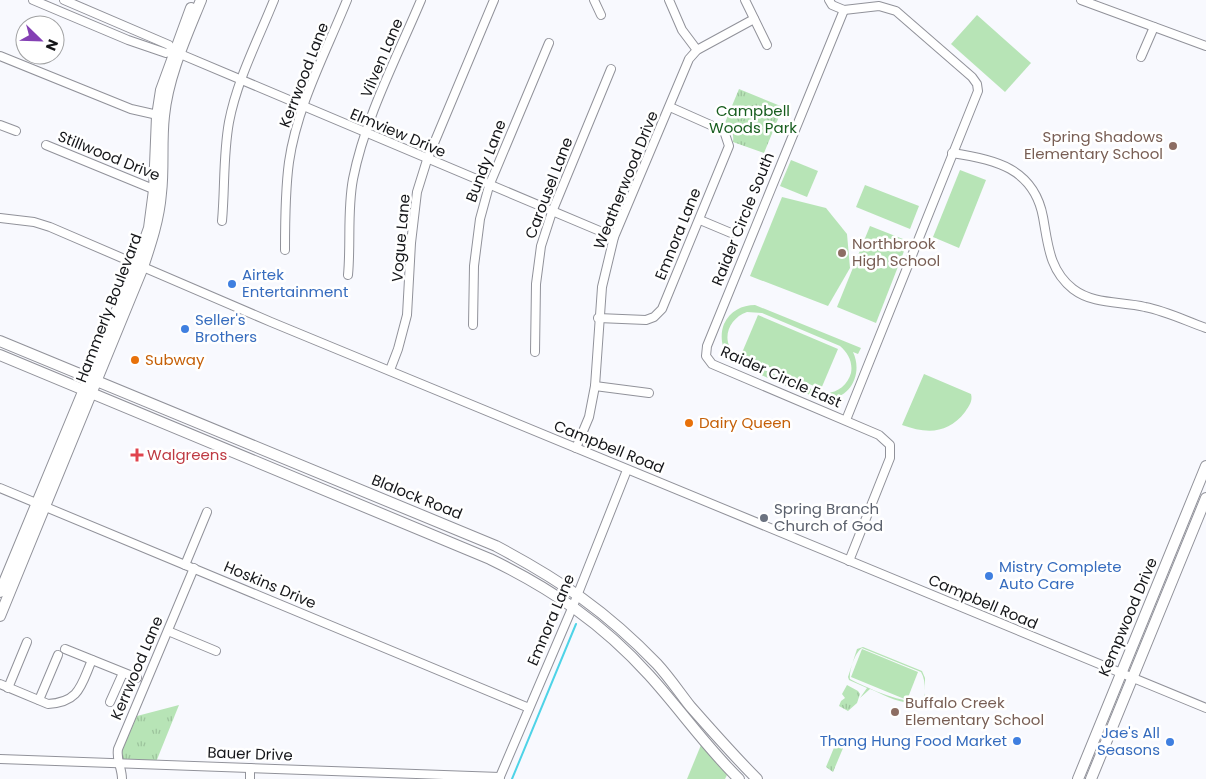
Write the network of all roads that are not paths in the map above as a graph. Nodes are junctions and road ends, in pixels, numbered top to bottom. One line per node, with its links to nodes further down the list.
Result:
1 (33, 0): 22 (street, Elmview Drive)
2 (64, 0): 22 (street, Elmview Drive)
3 (194, 0): 22 (main road, Hammerly Boulevard)
4 (201, 0): 22 (main road, Hammerly Boulevard)
5 (274, 0): 26 (street)
6 (348, 0): 27 (street, Kerrwood Lane)
7 (421, 0): 32 (street, Vilven Lane)
8 (494, 0): 35 (street, Vogue Lane)
9 (594, 0): 15 (street)
10 (668, 0): 21 (street)
11 (745, 0): 16 (street)
12 (829, 0): 14 (street)
13 (1081, 0): 17 (street)
14 (844, 10): 34 (street); 53 (street, Raider Circle South)
15 (601, 16)
16 (754, 19): 19 (street); 21 (street)
17 (1154, 27): 20 (street); 24 (street)
18 (548, 43): 36 (street, Bundy Lane)
19 (767, 44)
20 (1206, 46)
21 (697, 50): 28 (street, Weatherwood Drive)
22 (176, 53): 26 (street, Elmview Drive); 29 (main road, Hammerly Boulevard)
23 (0, 56): 29 (street)
24 (1141, 57)
25 (611, 69): 38 (street, Carousel Lane)
26 (240, 82): 27 (street, Elmview Drive); 41 (street)
27 (304, 107): 32 (street, Elmview Drive); 44 (street, Kerrwood Lane)
28 (670, 107): 40 (street, Emnora Lane); 43 (street, Weatherwood Drive)
29 (160, 116): 37 (main road, Hammerly Boulevard)
30 (0, 125): 31 (street)
31 (16, 131)
32 (366, 133): 35 (street, Elmview Drive); 46 (street, Vilven Lane)
33 (46, 145): 37 (street, Stillwood Drive)
34 (952, 153): 49 (street); 60 (street)
35 (428, 160): 36 (street, Elmview Drive); 54 (street, Vogue Lane)
36 (489, 186): 38 (street, Elmview Drive); 48 (street, Bundy Lane)
37 (158, 191): 45 (main road, Hammerly Boulevard)
38 (552, 212): 43 (street, Elmview Drive); 51 (street, Carousel Lane)
39 (0, 218): 45 (street, Campbell Road)
40 (700, 220): 42 (street); 47 (street, Emnora Lane)
41 (222, 221)
42 (731, 233)
43 (614, 237): 47 (street, Weatherwood Drive)
44 (285, 250)
45 (140, 266): 54 (street, Campbell Road); 55 (main road, Hammerly Boulevard)
46 (348, 275)
47 (598, 318): 56 (street, Weatherwood Drive)
48 (473, 325)
49 (1206, 328)
50 (0, 341): 55 (main road, Blalock Road)
51 (535, 352)
52 (0, 356): 57 (main road, Blalock Road)
53 (706, 356): 60 (street, Raider Circle East)
54 (390, 370): 62 (street, Campbell Road)
55 (93, 380): 57 (main road, Hammerly Boulevard); 59 (main road, Blalock Road)
56 (595, 386): 58 (street); 62 (street, Weatherwood Drive)
57 (88, 392): 61 (main road, Blalock Road); 70 (main road, Hammerly Boulevard)
58 (649, 393)
59 (171, 413): 61 (main road); 63 (main road, Blalock Road)
60 (846, 420): 77 (street, Raider Circle East)
61 (164, 424): 66 (main road, Blalock Road)
62 (576, 448): 65 (street, Campbell Road)
63 (287, 460): 66 (main road); 68 (main road, Blalock Road)
64 (1206, 466): 74 (main road, Kempwood Drive)
65 (627, 470): 77 (street, Campbell Road); 81 (street, Emnora Lane)
66 (281, 471): 71 (main road, Blalock Road)
67 (0, 488): 70 (street, Hoskins Drive)
68 (375, 496): 71 (main road); 73 (main road, Blalock Road)
69 (1206, 498): 75 (main road, Kempwood Drive)
70 (41, 504): 78 (street, Hoskins Drive); 80 (main road, Hammerly Boulevard); 84 (main road, Hammerly Boulevard)
71 (370, 508): 76 (main road, Blalock Road)
72 (207, 512): 78 (street)
73 (458, 530): 76 (main road); 81 (main road, Blalock Road)
74 (1179, 533): 75 (main road); 82 (main road, Kempwood Drive)
75 (1189, 538): 83 (main road, Kempwood Drive)
76 (452, 542): 85 (main road, Blalock Road)
77 (849, 561): 94 (street, Campbell Road)
78 (185, 565): 79 (street, Hoskins Drive)
79 (194, 568): 87 (street, Kerrwood Lane); 101 (street, Hoskins Drive)
80 (0, 592)
81 (578, 593): 85 (street, Emnora Lane); 113 (main road, Blalock Road)
82 (1154, 593): 83 (main road); 94 (main road, Kempwood Drive)
83 (1166, 594): 95 (main road, Kempwood Drive)
84 (2, 603): 86 (main road, Hammerly Boulevard)
85 (573, 606): 101 (street, Emnora Lane); 112 (main road, Blalock Road)
86 (0, 616)
87 (168, 631): 90 (street); 106 (street, Kerrwood Lane)
88 (27, 642): 98 (street)
89 (65, 649): 92 (street)
90 (216, 651)
91 (58, 655): 99 (street)
92 (92, 660): 93 (street); 99 (street)
93 (123, 673): 96 (street); 100 (street)
94 (1121, 673): 95 (street, Campbell Road); 103 (main road, Kempwood Drive)
95 (1132, 677): 102 (street, Campbell Road); 104 (main road, Kempwood Drive)
96 (137, 678)
97 (0, 684): 98 (street)
98 (8, 688): 99 (street)
99 (39, 700)
100 (110, 702)
101 (529, 708): 109 (street, Emnora Lane)
102 (1206, 708)
103 (1093, 743): 104 (main road); 114 (main road, Kempwood Drive)
104 (1104, 746): 115 (main road, Kempwood Drive)
105 (0, 759): 106 (street, Bauer Drive)
106 (120, 763): 107 (street, Bauer Drive); 110 (street, Kerrwood Lane)
107 (250, 768): 108 (street, Bauer Drive); 111 (street)
108 (370, 775): 109 (street, Bauer Drive)
109 (499, 778)
110 (122, 779)
111 (250, 779)
112 (739, 779)
113 (757, 779)
114 (1078, 779)
115 (1091, 779)

